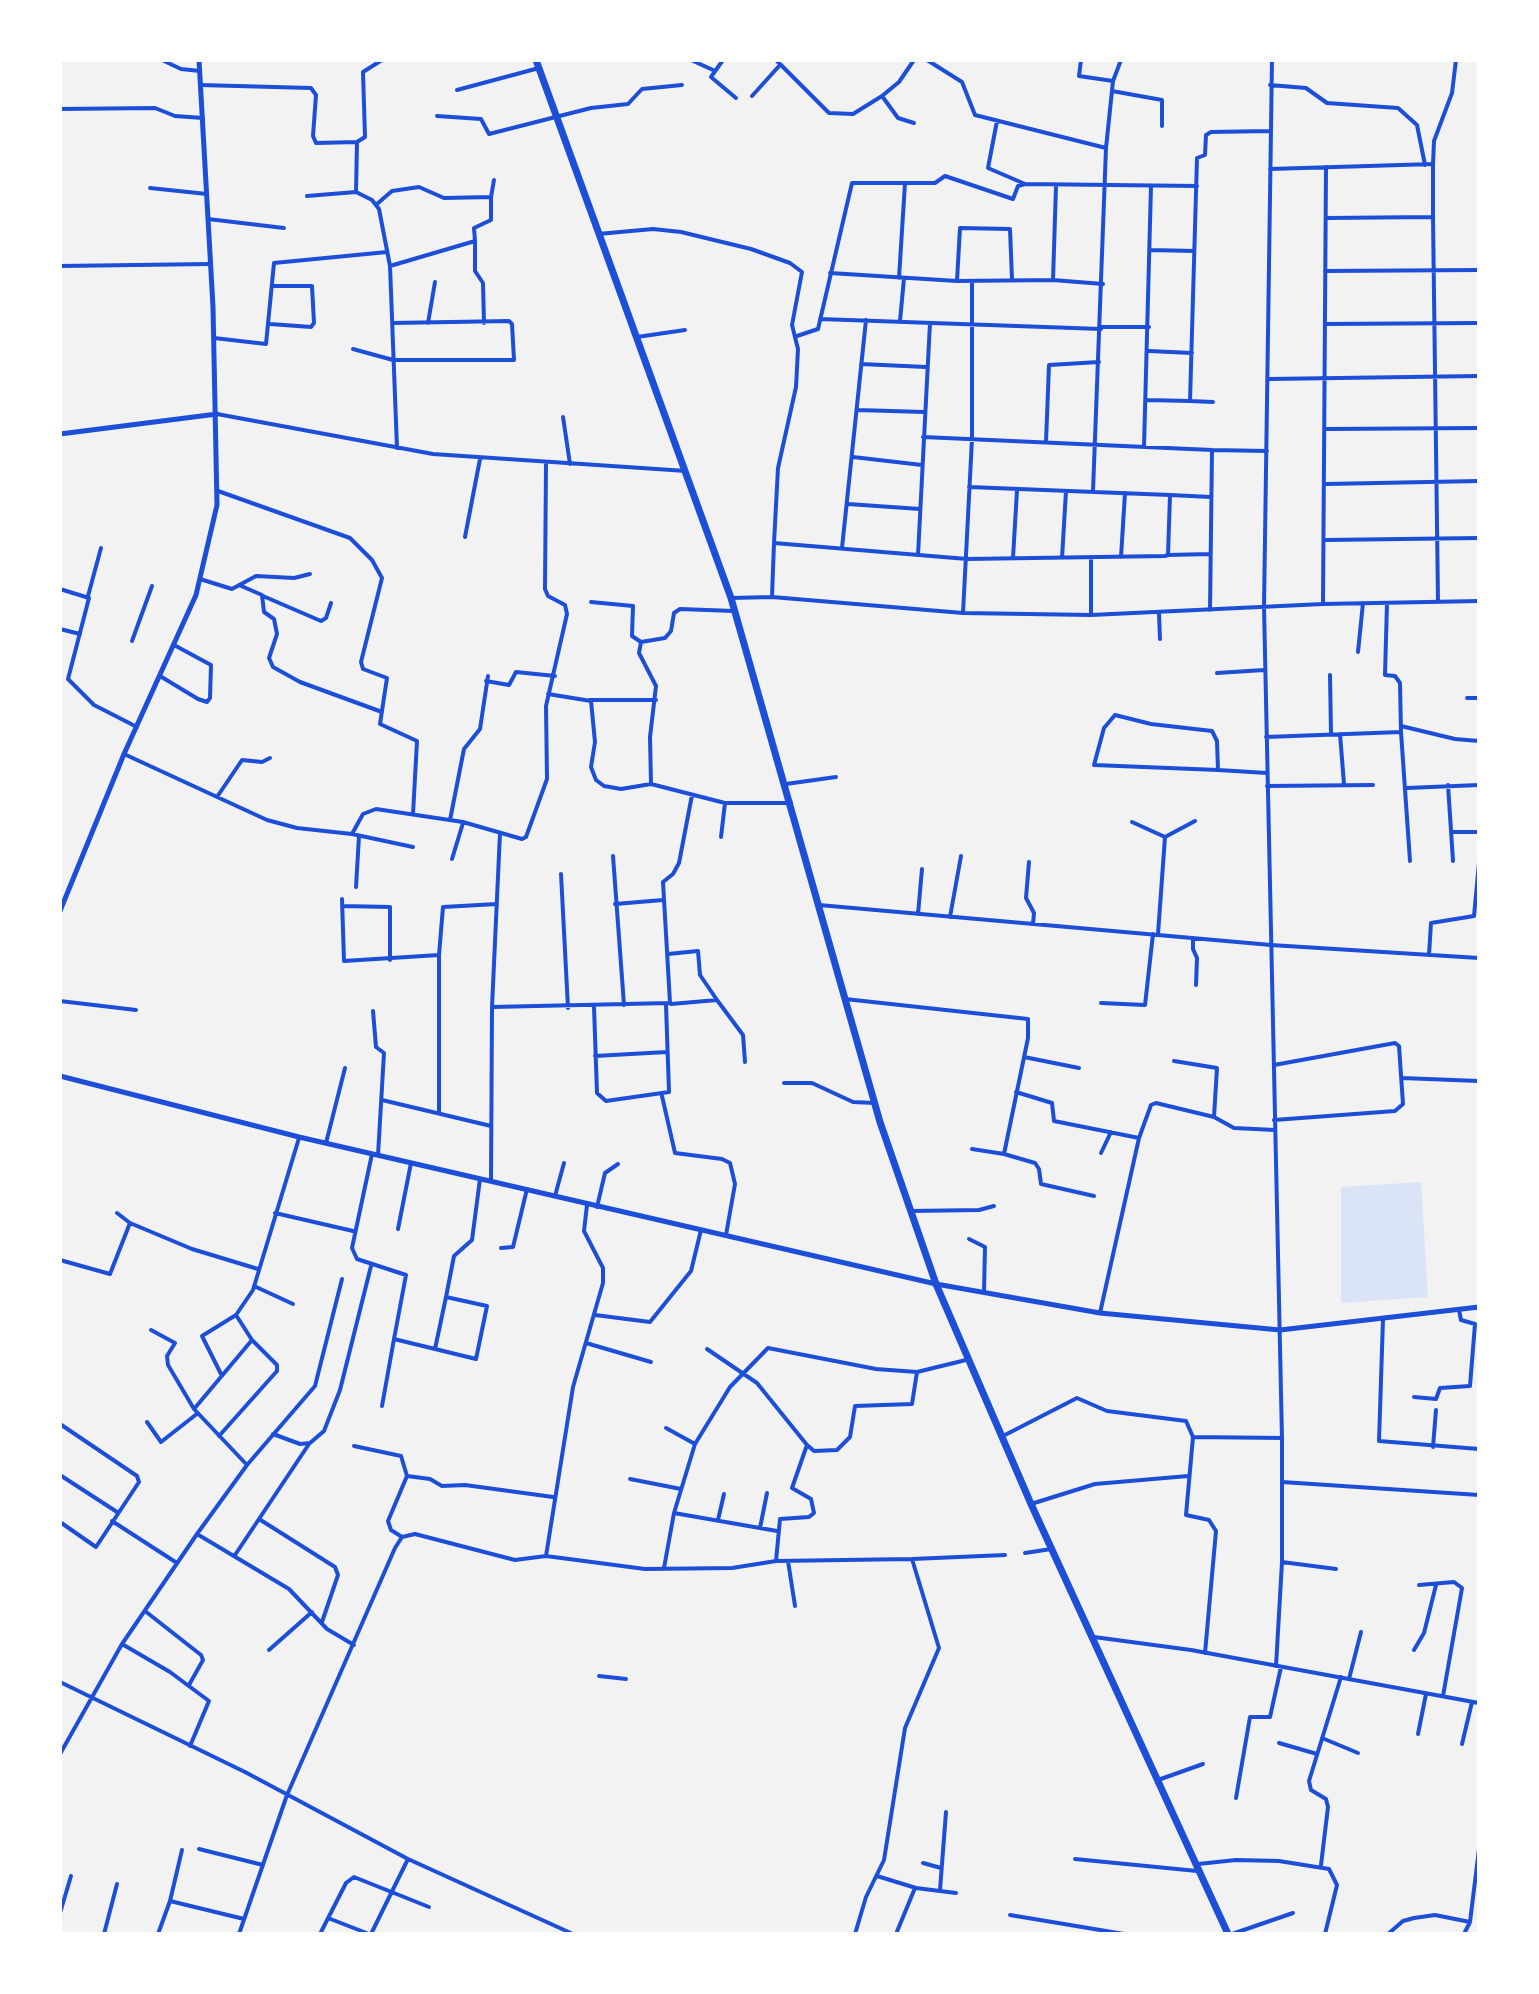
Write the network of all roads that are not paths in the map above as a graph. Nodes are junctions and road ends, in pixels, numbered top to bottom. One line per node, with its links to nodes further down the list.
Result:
1 (162, 60): 16 (street)
2 (199, 60): 16 (street)
3 (382, 60): 34 (street)
4 (691, 60): 15 (street)
5 (723, 60): 15 (street)
6 (776, 60): 14 (street)
7 (914, 60): 24 (street)
8 (927, 60): 30 (street)
9 (1081, 60): 17 (street)
10 (1121, 60): 17 (street)
11 (1272, 60): 20 (street)
12 (1456, 60): 36 (street)
13 (537, 64): 21 (street); 28 (highway)
14 (780, 65): 23 (street); 24 (street)
15 (713, 70): 25 (street)
16 (200, 71): 18 (street)
17 (1113, 81): 22 (street)
18 (200, 85): 29 (street); 34 (street)
19 (682, 85): 28 (street)
20 (1270, 85): 33 (street); 37 (street)
21 (457, 90)
22 (1112, 91): 32 (street); 35 (street)
23 (752, 96)
24 (882, 96): 31 (street)
25 (736, 98)
26 (60, 109): 29 (street)
27 (437, 116): 28 (street)
28 (557, 117): 57 (highway)
29 (203, 118): 49 (street)
30 (997, 121): 35 (street); 42 (street)
31 (914, 123)
32 (1162, 126)
33 (1270, 131): 39 (street); 46 (street)
34 (357, 142): 48 (street)
35 (1106, 148): 43 (street)
36 (1433, 164): 37 (street); 53 (street)
37 (1425, 165): 38 (street)
38 (1326, 167): 39 (street); 54 (street)
39 (1270, 169): 105 (street)
40 (494, 180): 51 (street)
41 (905, 183): 42 (street); 68 (street); 69 (street)
42 (1025, 184): 44 (street)
43 (1103, 185): 44 (street); 45 (street); 75 (street)
44 (1056, 186): 71 (street)
45 (1151, 186): 46 (street); 59 (street)
46 (1197, 186): 60 (street)
47 (150, 188): 49 (street)
48 (356, 192): 50 (street); 52 (street)
49 (207, 194): 55 (street)
50 (307, 196)
51 (491, 197): 52 (street); 58 (street)
52 (377, 204): 61 (street)
53 (1433, 217): 54 (street); 67 (street)
54 (1327, 218): 66 (street)
55 (208, 219): 56 (street); 62 (street)
56 (284, 228)
57 (598, 234): 92 (street); 93 (highway)
58 (475, 241): 64 (street); 82 (street)
59 (1150, 250): 60 (street); 89 (street)
60 (1194, 251): 97 (street)
61 (387, 252): 64 (street); 76 (street)
62 (210, 264): 63 (street); 94 (street)
63 (60, 266)
64 (390, 266): 80 (street)
65 (1479, 270): 67 (street)
66 (1325, 271): 67 (street); 86 (street)
67 (1435, 271): 87 (street)
68 (830, 273): 69 (street); 77 (street)
69 (902, 278): 72 (street); 79 (street)
70 (1012, 279): 71 (street); 72 (street); 73 (street)
71 (1053, 280): 75 (street)
72 (957, 281): 73 (street)
73 (972, 281): 88 (street)
74 (435, 282): 81 (street)
75 (1103, 284): 90 (street)
76 (272, 286): 85 (street); 85 (street)
77 (820, 319): 78 (street); 92 (street)
78 (866, 320): 79 (street); 100 (street)
79 (900, 321): 83 (street)
80 (392, 323): 81 (street); 98 (street)
81 (428, 323): 82 (street)
82 (484, 323): 98 (street)
83 (930, 323): 88 (street); 101 (street)
84 (1479, 323): 87 (street)
85 (270, 324): 94 (street)
86 (1325, 324): 87 (street); 104 (street)
87 (1434, 324): 103 (street)
88 (972, 326): 90 (street); 118 (street)
89 (1149, 327): 90 (street); 96 (street)
90 (1101, 328): 99 (street)
91 (685, 330): 93 (street)
92 (796, 336): 148 (street)
93 (637, 337): 130 (highway)
94 (214, 338): 111 (street)
95 (353, 349): 98 (street)
96 (1149, 351): 97 (street); 106 (street)
97 (1192, 353): 107 (street)
98 (393, 360): 122 (street)
99 (1099, 362): 119 (street); 120 (street)
100 (861, 364): 101 (street); 109 (street)
101 (926, 367): 110 (street)
102 (1479, 376): 103 (street)
103 (1435, 377): 104 (street); 113 (street)
104 (1325, 378): 105 (street); 115 (street)
105 (1268, 379): 124 (street)
106 (1146, 400): 107 (street); 121 (street)
107 (1190, 401): 108 (street)
108 (1213, 402)
109 (857, 410): 110 (street); 125 (street)
110 (924, 412): 117 (street)
111 (217, 414): 116 (street); 122 (street); 136 (street)
112 (563, 417): 128 (street)
113 (1435, 428): 114 (street); 115 (street); 132 (street)
114 (1479, 428)
115 (1327, 429): 133 (street)
116 (60, 434)
117 (923, 437): 118 (street); 129 (street)
118 (972, 439): 119 (street); 134 (street)
119 (1046, 442): 120 (street)
120 (1097, 445): 121 (street); 138 (street)
121 (1144, 447): 123 (street)
122 (397, 448): 126 (street)
123 (1212, 450): 124 (street); 141 (street)
124 (1267, 451): 175 (street)
125 (853, 457): 129 (street); 142 (street)
126 (480, 459): 127 (street); 144 (street)
127 (546, 464): 128 (street); 192 (street)
128 (570, 464): 130 (street)
129 (922, 465): 143 (street)
130 (686, 471): 167 (highway)
131 (1479, 481): 132 (street)
132 (1436, 482): 133 (street); 147 (street)
133 (1326, 484): 146 (street)
134 (969, 487): 135 (street); 158 (street)
135 (1017, 490): 137 (street); 156 (street)
136 (218, 491): 160 (street); 198 (street)
137 (1066, 491): 138 (street); 157 (street)
138 (1093, 491): 139 (street)
139 (1125, 493): 140 (street); 155 (street)
140 (1170, 495): 141 (street); 153 (street)
141 (1211, 497): 151 (street)
142 (848, 504): 143 (street); 150 (street)
143 (920, 509): 152 (street)
144 (465, 537)
145 (1479, 538): 147 (street)
146 (1326, 540): 147 (street); 174 (street)
147 (1436, 540): 170 (street)
148 (774, 543): 150 (street); 166 (street)
149 (101, 548): 164 (street)
150 (842, 548): 152 (street)
151 (1210, 554): 153 (street); 176 (street)
152 (918, 555): 158 (street)
153 (1168, 555): 155 (street)
154 (1091, 557): 155 (street); 157 (street); 180 (street)
155 (1121, 557)
156 (1013, 558): 157 (street); 158 (street)
157 (1062, 558)
158 (967, 559): 178 (street)
159 (310, 574): 161 (street)
160 (200, 579): 161 (street); 186 (street)
161 (239, 585): 165 (street)
162 (152, 586): 184 (street)
163 (60, 589): 164 (street)
164 (88, 596): 182 (street)
165 (263, 596): 171 (street); 198 (street)
166 (772, 597): 167 (street); 178 (street)
167 (731, 598): 177 (highway)
168 (1479, 601): 170 (street)
169 (591, 602): 185 (street)
170 (1438, 602): 173 (street)
171 (331, 603)
172 (1363, 603): 173 (street); 174 (street); 187 (street)
173 (1387, 603): 200 (street)
174 (1323, 604): 175 (street)
175 (1264, 607): 176 (street); 188 (street)
176 (1210, 610): 179 (street)
177 (734, 611): 185 (street); 211 (highway)
178 (963, 613): 180 (street)
179 (1159, 614): 180 (street); 183 (street)
180 (1091, 615)
181 (60, 629): 182 (street)
182 (80, 634): 199 (street)
183 (1160, 639)
184 (132, 641)
185 (641, 642): 197 (street)
186 (174, 645): 191 (street); 191 (street)
187 (1358, 652)
188 (1264, 670): 189 (street); 203 (street)
189 (1217, 673)
190 (1330, 675): 201 (street)
191 (160, 676): 199 (street)
192 (555, 676): 193 (street); 223 (street)
193 (548, 694): 196 (street); 229 (street)
194 (1467, 698): 195 (street)
195 (1479, 698)
196 (590, 700): 197 (street); 210 (street)
197 (656, 700): 210 (street)
198 (382, 712): 222 (street)
199 (137, 727): 205 (street)
200 (1401, 729): 202 (street); 204 (street); 217 (street)
201 (1331, 733): 202 (street); 203 (street)
202 (1340, 733): 212 (street)
203 (1266, 737): 208 (street)
204 (1479, 741)
205 (124, 754): 219 (street); 251 (street)
206 (270, 758): 219 (street)
207 (1218, 770): 207 (street); 208 (street)
208 (1267, 773): 216 (street)
209 (836, 777): 211 (street)
210 (651, 784): 218 (street)
211 (786, 784): 221 (highway)
212 (1344, 784): 213 (street); 216 (street)
213 (1373, 785)
214 (1448, 785): 215 (street); 217 (street); 227 (street)
215 (1479, 785)
216 (1267, 786): 257 (street)
217 (1407, 788): 238 (street)
218 (692, 795): 220 (street); 246 (street)
219 (217, 797): 230 (street)
220 (725, 803): 221 (street); 232 (street)
221 (791, 803): 249 (highway)
222 (413, 814): 223 (street); 230 (street)
223 (450, 820): 225 (street)
224 (1195, 821): 233 (street)
225 (463, 822): 229 (street); 237 (street)
226 (1132, 822): 233 (street)
227 (1451, 832): 228 (street); 239 (street)
228 (1479, 832)
229 (500, 833): 247 (street)
230 (352, 834): 231 (street)
231 (359, 836): 234 (street); 244 (street)
232 (721, 837)
233 (1165, 837): 255 (street)
234 (413, 847)
235 (613, 856): 248 (street)
236 (961, 856): 253 (street)
237 (452, 859)
238 (1410, 861)
239 (1453, 861)
240 (1029, 862): 254 (street)
241 (1479, 863): 260 (street)
242 (922, 869): 252 (street)
243 (561, 874): 272 (street)
244 (356, 887)
245 (342, 899): 250 (street)
246 (663, 900): 248 (street); 258 (street)
247 (497, 904): 259 (street); 270 (street)
248 (615, 904): 269 (street)
249 (819, 905): 252 (street); 264 (highway)
250 (342, 906): 262 (street); 262 (street)
251 (60, 911)
252 (918, 914): 253 (street)
253 (950, 917): 254 (street)
254 (1033, 924): 255 (street)
255 (1156, 934): 256 (street); 267 (street)
256 (1193, 938): 257 (street); 263 (street)
257 (1271, 945): 260 (street); 280 (street)
258 (668, 954): 265 (street); 268 (street)
259 (439, 955): 262 (street); 291 (street)
260 (1429, 955): 261 (street)
261 (1479, 958)
262 (390, 960)
263 (1196, 985)
264 (845, 999): 277 (street); 290 (highway)
265 (717, 1000): 268 (street); 279 (street)
266 (60, 1001): 273 (street)
267 (1101, 1003)
268 (667, 1004): 269 (street); 275 (street)
269 (624, 1005): 271 (street)
270 (492, 1007): 272 (street); 294 (street)
271 (594, 1007): 272 (street); 276 (street)
272 (568, 1008)
273 (136, 1010)
274 (373, 1011): 289 (street)
275 (667, 1052): 276 (street); 288 (street)
276 (595, 1056): 288 (street)
277 (1024, 1057): 282 (street); 287 (street)
278 (1174, 1061): 292 (street)
279 (745, 1062)
280 (1274, 1065): 284 (street); 293 (street)
281 (345, 1068): 299 (street)
282 (1079, 1068)
283 (60, 1076): 297 (street)
284 (1402, 1078): 285 (street); 293 (street)
285 (1479, 1081)
286 (784, 1083): 290 (street)
287 (1016, 1092): 296 (street); 303 (street)
288 (662, 1096): 324 (street)
289 (382, 1100): 291 (street); 302 (street)
290 (875, 1103): 317 (highway)
291 (439, 1112): 294 (street)
292 (1214, 1117): 295 (street); 298 (street)
293 (1274, 1120): 295 (street)
294 (491, 1126): 310 (street)
295 (1275, 1130): 343 (street)
296 (1111, 1132): 298 (street); 301 (street)
297 (299, 1137): 299 (street); 319 (street)
298 (1139, 1138): 338 (street)
299 (326, 1143): 302 (street)
300 (972, 1149): 303 (street)
301 (1101, 1153)
302 (375, 1154): 305 (street); 323 (street)
303 (1004, 1154): 313 (street)
304 (1479, 1157): 308 (street)
305 (411, 1163): 309 (street); 321 (street)
306 (564, 1163): 312 (street)
307 (618, 1164): 316 (street)
308 (1479, 1177)
309 (480, 1179): 310 (street); 334 (street)
310 (491, 1181): 311 (street)
311 (527, 1189): 312 (street); 326 (street)
312 (555, 1196): 314 (street)
313 (1094, 1196)
314 (587, 1205): 316 (street); 340 (street)
315 (994, 1206): 317 (street)
316 (597, 1207): 322 (street)
317 (911, 1211): 331 (highway)
318 (117, 1213): 320 (street)
319 (275, 1213): 323 (street); 329 (street)
320 (130, 1223): 327 (street); 329 (street)
321 (398, 1229)
322 (701, 1230): 324 (street); 340 (street)
323 (353, 1231): 328 (street)
324 (726, 1236): 331 (street)
325 (969, 1239): 333 (street)
326 (501, 1248)
327 (60, 1260)
328 (371, 1266): 344 (street); 366 (street)
329 (258, 1269): 332 (street)
330 (342, 1279): 361 (street)
331 (936, 1284): 333 (street); 349 (highway)
332 (254, 1286): 335 (street); 339 (street)
333 (984, 1292): 338 (street)
334 (446, 1297): 347 (street); 347 (street)
335 (293, 1304)
336 (1479, 1307): 337 (street)
337 (1459, 1310): 341 (street); 354 (street)
338 (1100, 1313): 343 (street)
339 (236, 1315): 345 (street); 353 (street)
340 (595, 1315): 346 (street)
341 (1383, 1319): 343 (street); 370 (street)
342 (151, 1330): 357 (street)
343 (1280, 1330): 365 (street)
344 (394, 1339): 347 (street); 355 (street)
345 (252, 1340): 353 (street); 362 (street)
346 (586, 1343): 350 (street); 382 (street)
347 (435, 1349)
348 (707, 1349): 352 (street)
349 (966, 1360): 351 (street); 364 (highway)
350 (651, 1362)
351 (917, 1372): 352 (street); 368 (street)
352 (743, 1374): 367 (street); 368 (street)
353 (222, 1376): 357 (street)
354 (1414, 1397)
355 (382, 1406)
356 (1436, 1410): 370 (street)
357 (196, 1411): 358 (street); 362 (street)
358 (147, 1422)
359 (60, 1424): 384 (street)
360 (666, 1428): 367 (street)
361 (273, 1434): 366 (street); 372 (street)
362 (218, 1437): 372 (street)
363 (1193, 1437): 364 (street); 365 (street); 375 (street)
364 (1001, 1438): 383 (highway)
365 (1282, 1438): 377 (street)
366 (310, 1443): 386 (street)
367 (695, 1444): 378 (street)
368 (807, 1445): 391 (street)
369 (354, 1446): 374 (street)
370 (1433, 1447): 371 (street)
371 (1479, 1449)
372 (247, 1465): 392 (street)
373 (60, 1475): 384 (street)
374 (407, 1476): 382 (street); 393 (street)
375 (1188, 1476): 383 (street); 418 (street)
376 (630, 1479): 378 (street)
377 (1282, 1482): 381 (street); 402 (street)
378 (681, 1489): 385 (street)
379 (767, 1493): 390 (street)
380 (724, 1494): 387 (street)
381 (1479, 1495)
382 (553, 1497): 398 (street)
383 (1031, 1504): 394 (highway)
384 (117, 1512): 388 (street)
385 (674, 1513): 387 (street); 404 (street)
386 (259, 1519): 396 (street); 411 (street)
387 (718, 1520): 390 (street)
388 (111, 1521): 389 (street); 403 (street)
389 (60, 1522)
390 (760, 1528): 391 (street)
391 (777, 1531): 400 (street)
392 (197, 1534): 396 (street); 403 (street)
393 (402, 1537): 398 (street); 415 (street)
394 (1051, 1549): 395 (street); 413 (highway)
395 (1025, 1553)
396 (235, 1555): 410 (street)
397 (1005, 1555): 399 (street)
398 (546, 1556): 404 (street)
399 (912, 1559): 401 (street); 455 (street)
400 (776, 1561): 401 (street); 404 (street)
401 (788, 1561): 408 (street)
402 (1282, 1562): 405 (street); 419 (street)
403 (177, 1563): 409 (street)
404 (664, 1568)
405 (1336, 1569)
406 (1436, 1584): 407 (street); 417 (street); 428 (street)
407 (1419, 1585)
408 (795, 1606)
409 (145, 1611): 414 (street); 425 (street)
410 (312, 1612): 411 (street); 416 (street)
411 (322, 1622): 415 (street)
412 (1361, 1632): 423 (street)
413 (1091, 1637): 418 (street); 440 (highway)
414 (122, 1644): 425 (street); 427 (street)
415 (354, 1646): 441 (street)
416 (269, 1650)
417 (1414, 1650)
418 (1205, 1653): 419 (street)
419 (1278, 1666): 421 (street); 442 (street)
420 (599, 1676): 422 (street)
421 (1341, 1677): 423 (street); 432 (street)
422 (626, 1679)
423 (1349, 1679): 426 (street)
424 (60, 1682): 427 (street)
425 (188, 1686): 435 (street)
426 (1426, 1694): 428 (street); 431 (street)
427 (90, 1695): 435 (street); 437 (street)
428 (1443, 1696): 429 (street)
429 (1472, 1702): 430 (street); 434 (street)
430 (1479, 1703)
431 (1418, 1734)
432 (1322, 1738): 436 (street); 438 (street)
433 (1279, 1743): 438 (street)
434 (1462, 1744)
435 (189, 1747): 441 (street)
436 (1358, 1753)
437 (60, 1754)
438 (1317, 1754): 451 (street)
439 (1203, 1764): 440 (street)
440 (1158, 1780): 453 (highway)
441 (287, 1795): 447 (street); 450 (street)
442 (1236, 1798)
443 (946, 1812): 452 (street)
444 (199, 1849): 450 (street)
445 (1479, 1849): 468 (street)
446 (182, 1850): 461 (street)
447 (408, 1859): 459 (street); 474 (street)
448 (1075, 1859): 453 (street)
449 (923, 1863): 452 (street)
450 (263, 1865): 467 (street)
451 (1321, 1865): 453 (street); 479 (street)
452 (941, 1868): 458 (street)
453 (1198, 1868): 478 (highway)
454 (71, 1876): 463 (street)
455 (877, 1876): 457 (street); 475 (street)
456 (117, 1884): 469 (street)
457 (916, 1888): 458 (street); 476 (street)
458 (940, 1890): 460 (street)
459 (391, 1892): 462 (street); 466 (street); 473 (street)
460 (956, 1893)
461 (170, 1901): 467 (street); 470 (street)
462 (429, 1907)
463 (60, 1913)
464 (1293, 1913): 478 (street)
465 (1010, 1915): 477 (street)
466 (328, 1918): 472 (street); 473 (street)
467 (244, 1919): 471 (street)
468 (1470, 1922): 480 (street); 481 (street)
469 (104, 1934)
470 (158, 1934)
471 (239, 1934)
472 (320, 1934)
473 (370, 1934)
474 (573, 1934)
475 (855, 1934)
476 (896, 1934)
477 (1124, 1934)
478 (1230, 1934)
479 (1325, 1934)
480 (1387, 1934)
481 (1464, 1934)

